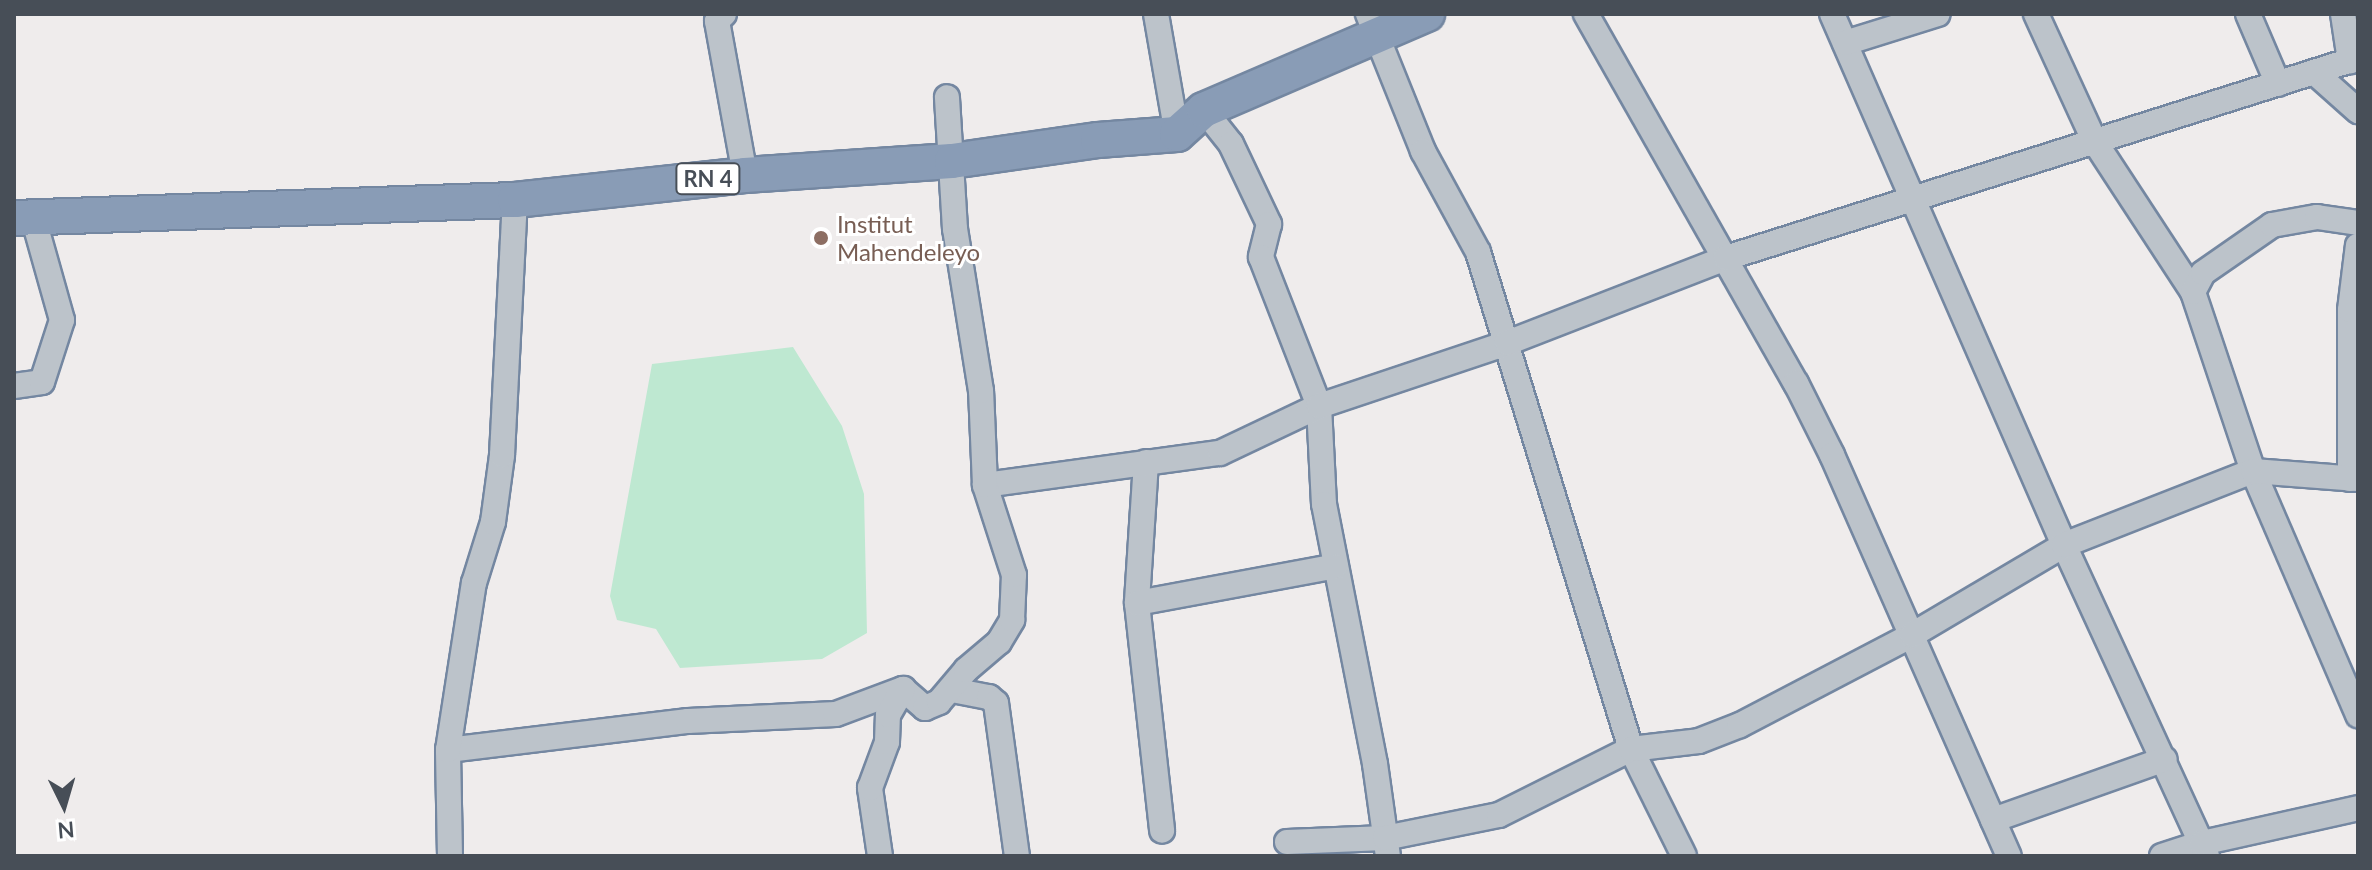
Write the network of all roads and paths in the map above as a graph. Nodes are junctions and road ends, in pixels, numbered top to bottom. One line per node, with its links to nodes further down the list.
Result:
1 (724, 14): 21 (street)
2 (1156, 14): 18 (street)
3 (1427, 14): 10 (highway)
4 (1586, 14): 27 (street)
5 (1832, 14): 11 (street)
6 (1938, 14): 11 (street)
7 (2036, 14): 19 (street)
8 (2248, 14): 14 (street)
9 (2343, 14): 12 (street)
10 (1372, 25): 16 (highway); 29 (street)
11 (1845, 43): 22 (street)
12 (2354, 60): 13 (street)
13 (2314, 72): 14 (street); 17 (street)
14 (2278, 84): 19 (street)
15 (947, 97): 20 (street)
16 (1204, 110): 18 (highway); 31 (street)
17 (2358, 111)
18 (1177, 134): 20 (highway, RN 4)
19 (2095, 142): 22 (street); 28 (street)
20 (952, 161): 21 (highway, RN 4); 35 (street)
21 (745, 175): 23 (highway, RN 4)
22 (1911, 199): 27 (street); 36 (street)
23 (515, 200): 24 (highway, RN 4); 44 (street)
24 (24, 217): 30 (street)
25 (2358, 223): 28 (street)
26 (2358, 245): 34 (street)
27 (1726, 258): 29 (street); 39 (street)
28 (2193, 292): 33 (street)
29 (1507, 343): 31 (street); 43 (street)
30 (14, 386)
31 (1319, 406): 32 (street); 37 (street)
32 (1146, 462): 35 (street); 38 (street)
33 (2253, 471): 34 (street); 36 (street); 42 (street)
34 (2354, 479)
35 (985, 485): 41 (street)
36 (2064, 545): 39 (street); 45 (street)
37 (1336, 566): 38 (street); 50 (street)
38 (1137, 603): 48 (street)
39 (1912, 635): 43 (street); 47 (street)
40 (903, 689): 41 (street); 44 (street); 53 (street)
41 (952, 690): 54 (street)
42 (2358, 715)
43 (1631, 749): 50 (street); 55 (street)
44 (448, 750): 52 (street)
45 (2165, 759): 47 (street); 51 (street)
46 (2358, 808): 51 (street)
47 (1993, 820): 56 (street)
48 (1162, 831)
49 (1287, 842): 50 (street)
50 (1387, 847)
51 (2204, 849): 57 (street)
52 (450, 856)
53 (880, 856)
54 (1017, 856)
55 (1684, 856)
56 (2009, 856)
57 (2162, 856)

